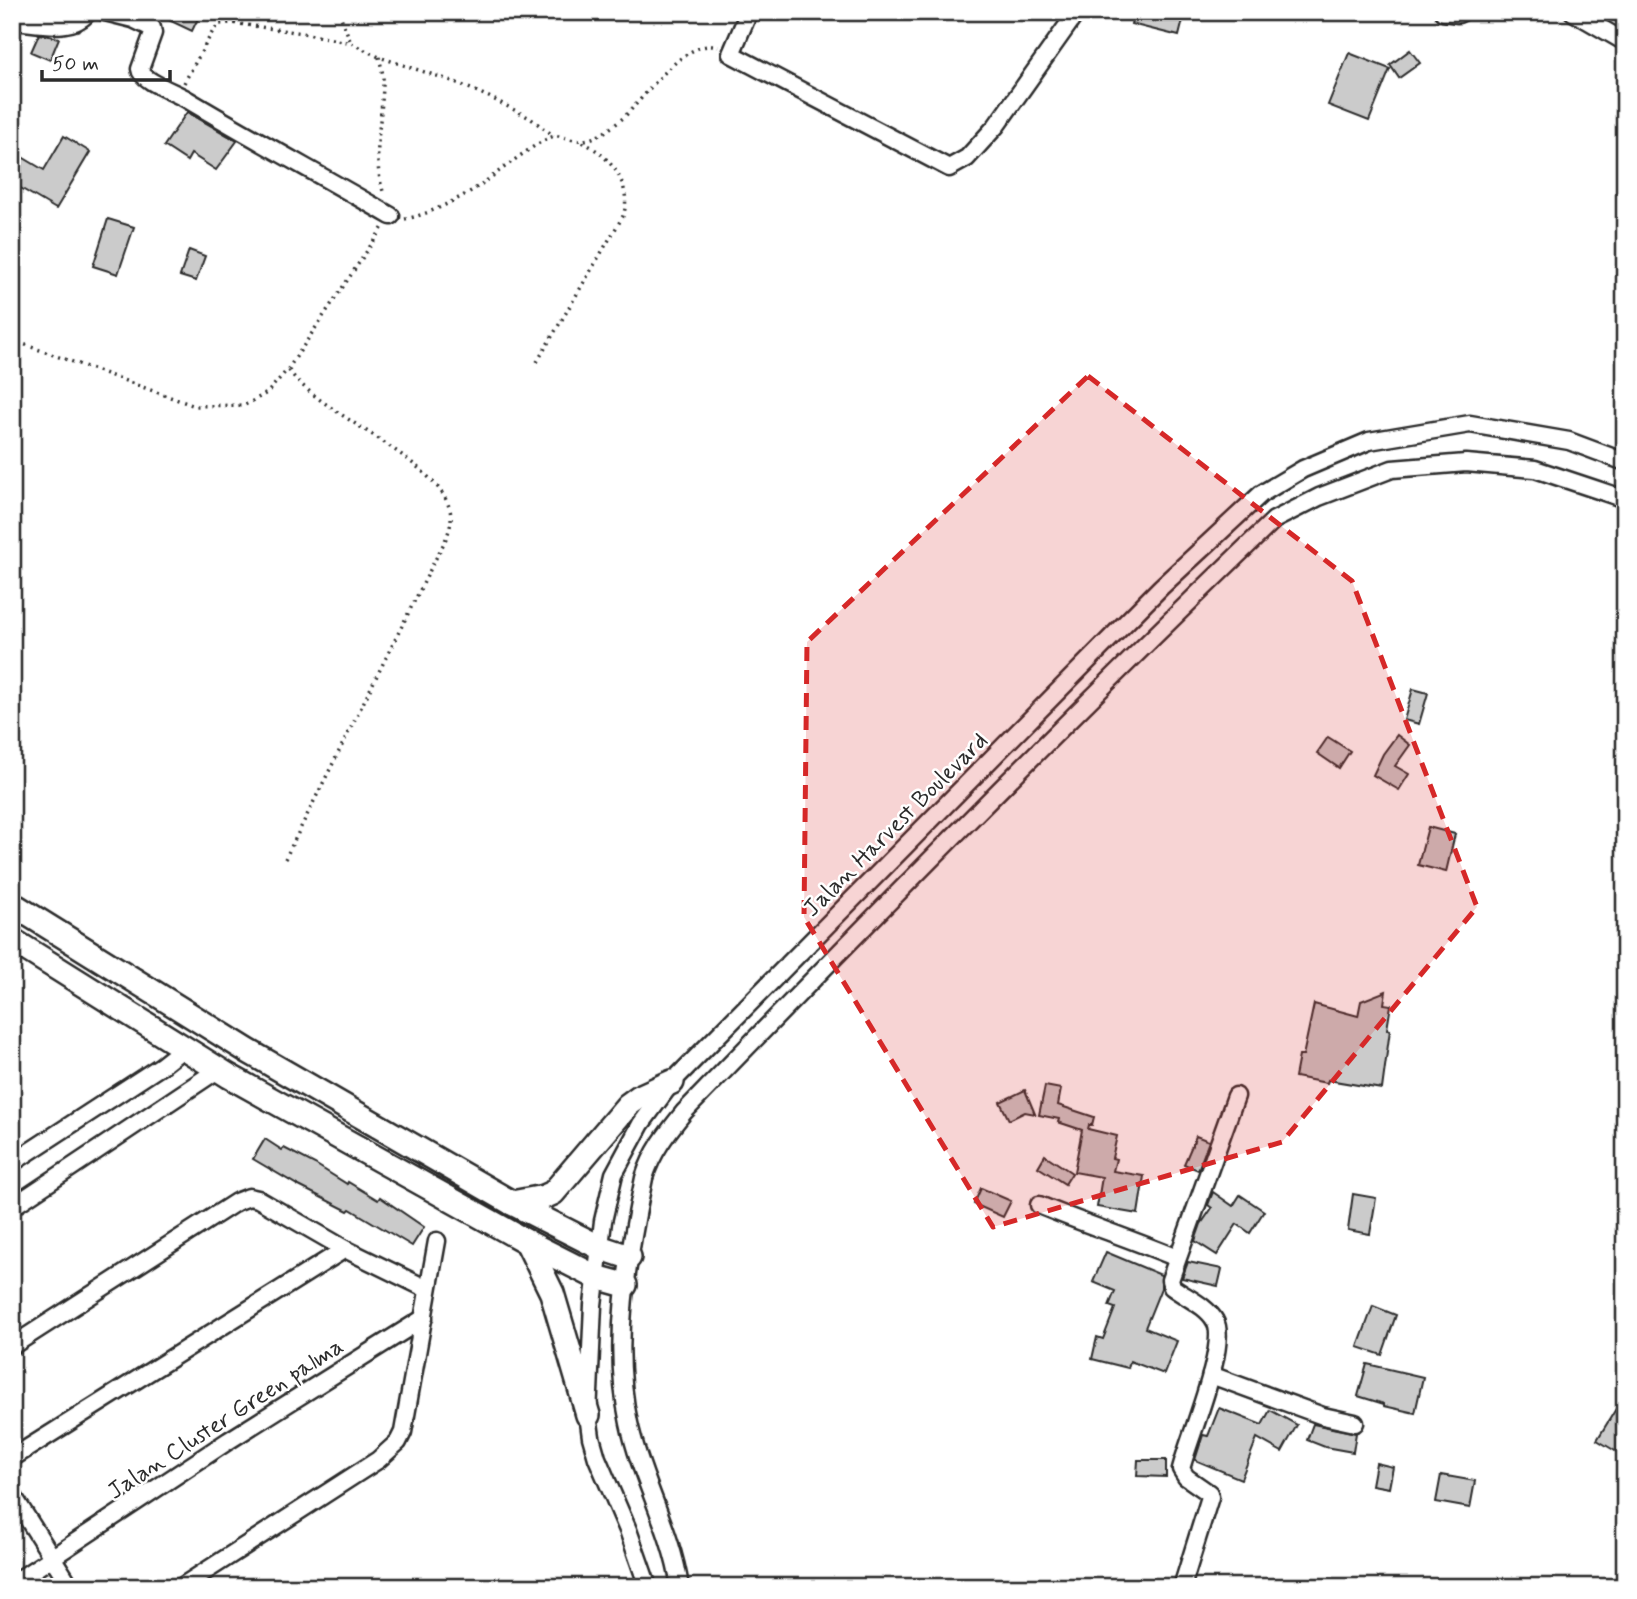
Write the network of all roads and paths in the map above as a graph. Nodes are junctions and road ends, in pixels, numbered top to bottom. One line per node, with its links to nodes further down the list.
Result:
1 (89, 12): 9 (street)
2 (105, 12): 14 (street)
3 (339, 12): 11 (path)
4 (749, 12): 12 (street)
5 (1077, 12): 12 (street)
6 (1443, 12): 7 (street)
7 (1462, 12)
8 (1573, 12): 10 (street)
9 (12, 21)
10 (1625, 42)
11 (351, 43): 13 (path); 14 (path)
12 (732, 54): 16 (path)
13 (379, 58): 15 (path); 17 (path)
14 (178, 94): 17 (street)
15 (555, 136): 16 (path); 17 (path)
16 (578, 141): 19 (path)
17 (391, 216): 20 (path)
18 (12, 340): 20 (path)
19 (537, 362)
20 (288, 369): 25 (path)
21 (1625, 462): 23 (street, Jalan Harvest Boulevard)
22 (1625, 499): 24 (street, Jalan Harvest Boulevard)
23 (935, 815): 24 (street); 30 (street, Jalan Harvest Boulevard)
24 (957, 835): 40 (street, Jalan Harvest Boulevard)
25 (285, 859)
26 (12, 904): 33 (street)
27 (12, 940): 28 (street)
28 (184, 1048): 29 (street); 32 (street)
29 (219, 1069): 35 (street); 37 (street)
30 (672, 1082): 33 (street); 38 (street, Jalan Harvest Boulevard)
31 (1236, 1096): 41 (street)
32 (12, 1163)
33 (512, 1203): 38 (street)
34 (1039, 1205): 41 (street)
35 (12, 1207)
36 (437, 1241): 44 (street)
37 (527, 1242): 42 (street); 48 (street)
38 (599, 1247): 40 (street); 42 (street, Jalan Harvest Boulevard)
39 (345, 1250): 44 (street); 46 (street); 50 (street)
40 (629, 1257): 43 (street, Jalan Harvest Boulevard)
41 (1177, 1258): 47 (street)
42 (596, 1277): 43 (street); 48 (street, Jalan Harvest Boulevard)
43 (625, 1285): 57 (street, Jalan Harvest Boulevard)
44 (427, 1289): 45 (street)
45 (424, 1318): 52 (street, Jalan Cluster Green palma); 55 (street)
46 (12, 1346)
47 (1211, 1375): 49 (street); 58 (street)
48 (588, 1415): 56 (street, Jalan Harvest Boulevard)
49 (1355, 1423)
50 (12, 1458)
51 (12, 1494): 52 (street)
52 (53, 1559): 53 (street, Jalan Cluster Green palma); 54 (street)
53 (12, 1584)
54 (71, 1587)
55 (181, 1587)
56 (648, 1587)
57 (680, 1587)
58 (1182, 1587)

